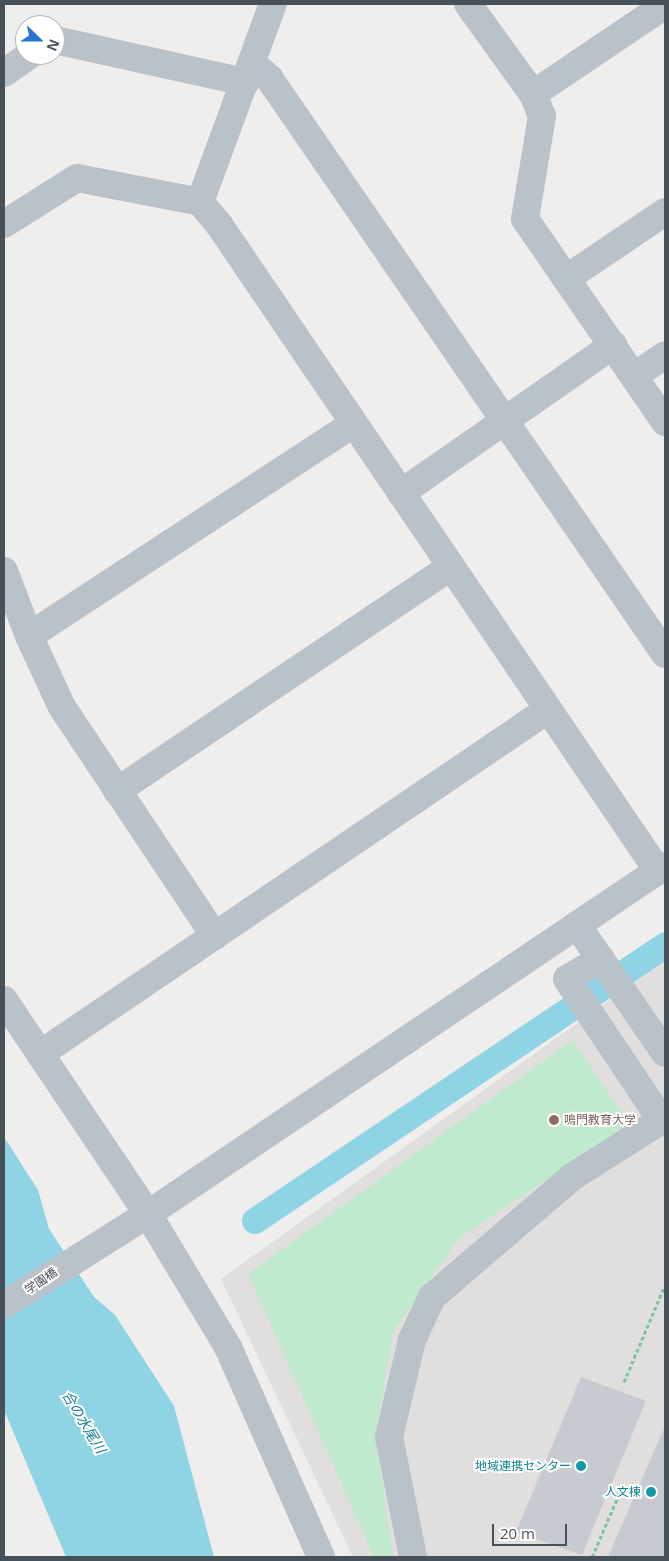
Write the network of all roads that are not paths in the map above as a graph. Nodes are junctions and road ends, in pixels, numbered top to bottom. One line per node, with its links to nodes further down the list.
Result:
1 (273, 4): 7 (street)
2 (468, 4): 8 (street)
3 (665, 5): 8 (street)
4 (65, 42): 7 (street)
5 (16, 65): 6 (street)
6 (4, 73)
7 (249, 73): 9 (street); 16 (street)
8 (533, 94): 12 (street)
9 (200, 202): 11 (street); 18 (street)
10 (665, 212): 12 (street)
11 (4, 223)
12 (567, 278): 13 (street)
13 (613, 345): 15 (street); 16 (street)
14 (665, 355): 15 (street)
15 (634, 376): 17 (street)
16 (504, 419): 19 (street); 23 (street)
17 (665, 422)
18 (353, 424): 19 (street); 22 (street)
19 (400, 493): 20 (street)
20 (450, 567): 24 (street); 25 (street)
21 (4, 571): 22 (street)
22 (29, 636): 25 (street)
23 (665, 654)
24 (546, 711): 26 (street); 28 (street)
25 (117, 791): 28 (street)
26 (661, 869): 27 (street, 学園橋)
27 (577, 925): 29 (street); 34 (street, 学園橋)
28 (216, 936): 32 (street)
29 (602, 961): 31 (street); 33 (street)
30 (5, 1006): 32 (street)
31 (665, 1053)
32 (40, 1054): 34 (street)
33 (663, 1119): 37 (street)
34 (148, 1214): 35 (street, 学園橋); 36 (street)
35 (4, 1305)
36 (321, 1557)
37 (413, 1557)

